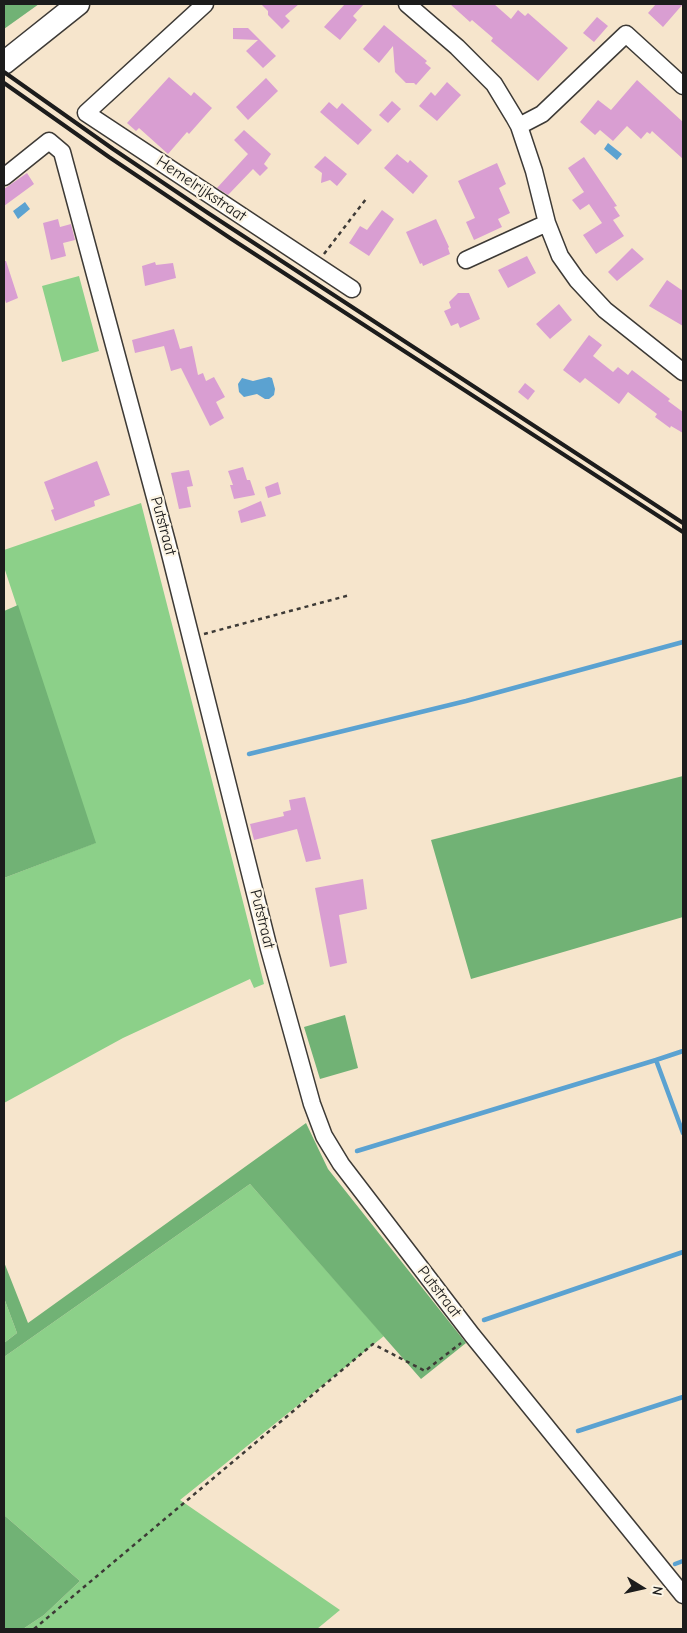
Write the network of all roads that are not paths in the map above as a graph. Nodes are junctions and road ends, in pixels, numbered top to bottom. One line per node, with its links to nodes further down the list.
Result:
1 (78, 4): 4 (street)
2 (204, 4): 10 (street, Hemelrijkstraat)
3 (407, 4): 6 (street)
4 (4, 63)
5 (683, 86): 6 (street)
6 (520, 126): 8 (street)
7 (4, 177): 12 (street, Putstraat)
8 (547, 224): 9 (street); 11 (street)
9 (466, 260)
10 (352, 289)
11 (683, 372)
12 (683, 1595)

